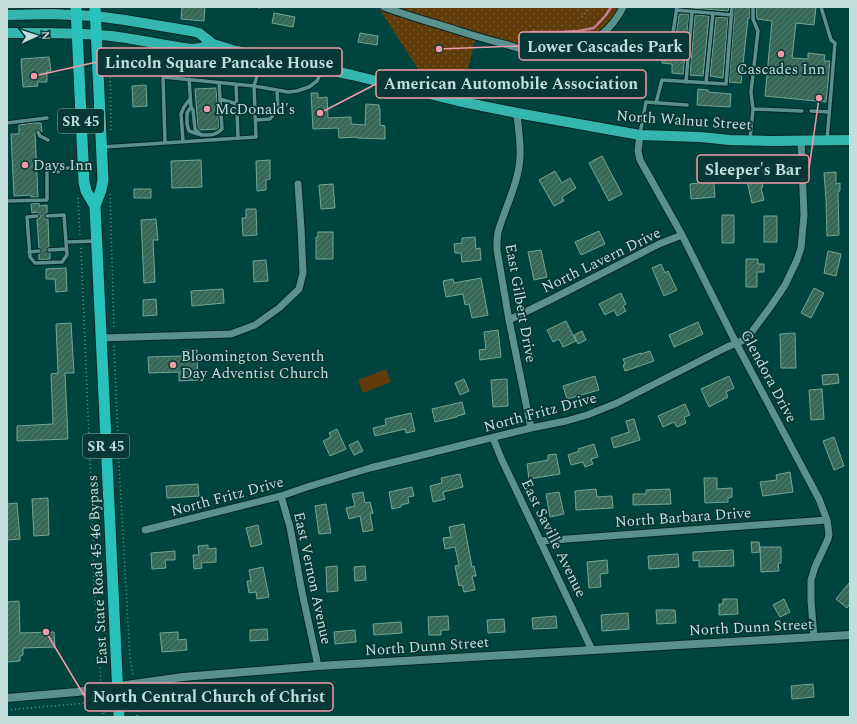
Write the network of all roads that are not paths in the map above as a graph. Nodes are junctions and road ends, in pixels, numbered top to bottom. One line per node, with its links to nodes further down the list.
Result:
1 (384, 7): 2 (street)
2 (623, 7)
3 (732, 7): 12 (lane)
4 (753, 7): 33 (lane)
5 (821, 7): 36 (lane)
6 (677, 9): 9 (lane); 16 (lane)
7 (76, 11): 8 (main road, North Walnut Street); 11 (main road, North Walnut Street); 14 (highway, SR 45)
8 (95, 12): 15 (highway, SR 45); 17 (main road, North Walnut Street)
9 (692, 12): 10 (lane); 21 (lane)
10 (713, 13): 12 (lane); 23 (lane)
11 (7, 15)
12 (732, 15): 23 (lane)
13 (7, 33): 14 (main road)
14 (77, 34): 15 (main road); 53 (highway, East State Road 45 46 Bypass / SR 45)
15 (96, 35): 17 (main road); 52 (highway, East State Road 45 46 Bypass / SR 45)
16 (672, 39)
17 (213, 44): 18 (main road, North Walnut Street)
18 (264, 56): 19 (main road, North Walnut Street); 25 (lane)
19 (322, 69): 26 (lane); 37 (main road, North Walnut Street)
20 (189, 79): 22 (lane); 27 (lane); 51 (lane)
21 (686, 82): 23 (lane); 29 (lane)
22 (220, 83): 24 (lane); 28 (lane)
23 (706, 83)
24 (236, 84): 25 (lane); 30 (lane)
25 (254, 86): 26 (lane); 39 (lane)
26 (277, 90): 39 (lane)
27 (190, 99): 32 (lane); 49 (lane)
28 (220, 99): 30 (lane); 42 (lane)
29 (656, 103): 31 (lane); 43 (lane)
30 (237, 104): 44 (lane)
31 (687, 105)
32 (191, 107): 42 (lane); 42 (lane)
33 (753, 109): 34 (lane); 46 (lane)
34 (802, 111)
35 (811, 111): 36 (lane)
36 (829, 112): 47 (lane)
37 (517, 113): 43 (main road, North Walnut Street); 68 (street, East Gilbert Drive)
38 (47, 118): 40 (lane)
39 (256, 120): 44 (lane)
40 (7, 123)
41 (38, 132): 45 (lane)
42 (201, 135)
43 (640, 135): 46 (main road, North Walnut Street); 61 (street, Glendora Drive)
44 (238, 138): 49 (lane)
45 (48, 140)
46 (749, 140): 50 (main road, North Walnut Street)
47 (827, 140): 48 (main road, North Walnut Street); 50 (main road, North Walnut Street)
48 (850, 140)
49 (183, 141): 51 (lane)
50 (801, 141): 70 (street, North Fritz Drive)
51 (165, 142): 52 (lane)
52 (106, 147): 58 (highway, East State Road 45 46 Bypass / SR 45)
53 (84, 171): 55 (lane); 58 (highway, East State Road 45 46 Bypass / SR 45)
54 (47, 172): 57 (lane)
55 (58, 172)
56 (298, 184): 69 (street)
57 (7, 201)
58 (94, 206): 62 (highway, East State Road 45 46 Bypass / SR 45)
59 (37, 216): 67 (lane)
60 (47, 216): 63 (lane)
61 (682, 235): 68 (street, North Lavern Drive); 70 (street, Glendora Drive)
62 (96, 241): 63 (lane); 69 (highway, East State Road 45 46 Bypass / SR 45)
63 (66, 242): 64 (lane)
64 (66, 249): 65 (lane); 67 (lane)
65 (49, 250)
66 (39, 251): 67 (lane)
67 (29, 252)
68 (509, 320): 71 (street, East Gilbert Drive)
69 (101, 338): 81 (highway, East State Road 45 46 Bypass / SR 45)
70 (736, 343): 71 (street, North Fritz Drive); 74 (street, Glendora Drive)
71 (531, 428): 72 (street, North Fritz Drive)
72 (493, 438): 73 (street, North Fritz Drive); 76 (street, East Saville Avenue)
73 (281, 496): 75 (street, North Fritz Drive); 80 (street, East Vernon Avenue)
74 (827, 520): 76 (street, North Barbara Drive); 78 (street, Glendora Drive)
75 (145, 530)
76 (540, 540): 79 (street, East Saville Avenue)
77 (850, 635): 78 (street, North Dunn Street)
78 (814, 637): 79 (street, North Dunn Street)
79 (592, 650): 80 (street, North Dunn Street)
80 (318, 666): 81 (street, North Dunn Street)
81 (117, 686): 82 (street, North Dunn Street); 83 (highway, East State Road 45 46 Bypass / SR 45)
82 (7, 698)
83 (119, 717)

